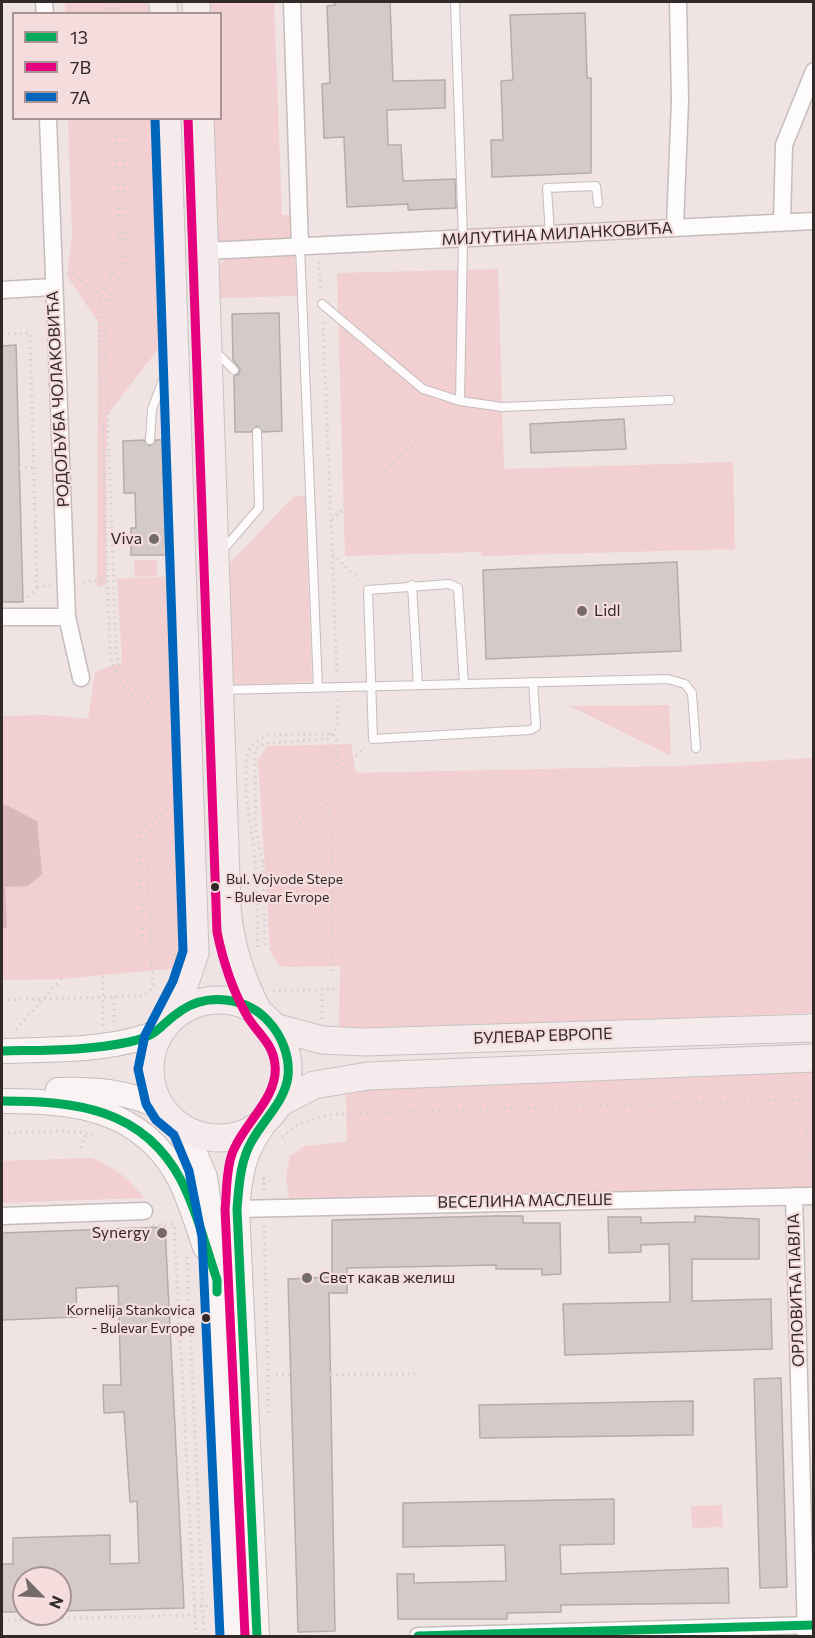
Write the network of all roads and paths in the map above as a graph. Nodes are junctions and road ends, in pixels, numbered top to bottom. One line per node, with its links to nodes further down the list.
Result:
1 (292, 2): 16 (street)
2 (455, 2): 15 (lane)
3 (678, 2): 13 (street)
4 (813, 71): 12 (street)
5 (48, 120): 19 (street, РОДОЉУБА ЧОЛАКОВИЋА)
6 (115, 120): 22 (path)
7 (122, 120): 23 (path)
8 (167, 120): 27 (main road)
9 (200, 120): 18 (main road)
10 (597, 203): 14 (lane)
11 (813, 221): 12 (street, МИЛУТИНА МИЛАНКОВИЋА)
12 (782, 222): 13 (street, МИЛУТИНА МИЛАНКОВИЋА)
13 (675, 228): 14 (street, МИЛУТИНА МИЛАНКОВИЋА)
14 (550, 235): 15 (street, МИЛУТИНА МИЛАНКОВИЋА)
15 (463, 239): 17 (street, МИЛУТИНА МИЛАНКОВИЋА); 30 (lane)
16 (300, 246): 17 (street, МИЛУТИНА МИЛАНКОВИЋА); 18 (street, МИЛУТИНА МИЛАНКОВИЋА); 49 (lane)
17 (318, 246): 24 (path)
18 (206, 251): 26 (main road)
19 (51, 255): 20 (street, РОДОЉУБА ЧОЛАКОВИЋА); 22 (path)
20 (52, 287): 21 (street); 41 (street, РОДОЉУБА ЧОЛАКОВИЋА)
21 (2, 290)
22 (101, 297): 23 (path); 53 (path)
23 (108, 302): 51 (path)
24 (322, 304): 30 (lane); 35 (path)
25 (2, 334): 33 (path)
26 (208, 345): 28 (lane); 37 (main road)
27 (175, 349): 32 (lane); 70 (main road)
28 (234, 370)
29 (670, 400): 30 (lane)
30 (460, 401): 35 (path)
31 (257, 432): 37 (lane)
32 (150, 440)
33 (34, 467): 34 (path); 39 (path)
34 (19, 468)
35 (331, 520): 36 (path)
36 (333, 554): 40 (path); 48 (path)
37 (215, 558): 50 (main road)
38 (412, 585): 40 (lane); 45 (lane); 46 (lane)
39 (37, 587)
40 (368, 590): 47 (lane)
41 (67, 616): 42 (street); 43 (street, РОДОЉУБА ЧОЛАКОВИЋА)
42 (2, 617)
43 (81, 678)
44 (533, 682): 45 (lane); 54 (lane); 55 (lane)
45 (464, 684): 46 (lane)
46 (418, 685): 47 (lane)
47 (371, 686): 48 (lane); 54 (lane)
48 (338, 687): 49 (lane); 52 (path)
49 (318, 688): 50 (lane)
50 (219, 690): 69 (main road)
51 (169, 727)
52 (333, 734): 56 (path); 60 (path); 63 (path)
53 (171, 736)
54 (373, 739): 56 (path)
55 (696, 748)
56 (336, 774): 57 (path)
57 (324, 796): 60 (path); 64 (path)
58 (173, 805): 62 (path)
59 (171, 815): 67 (path)
60 (263, 863): 61 (path)
61 (265, 945)
62 (142, 954)
63 (259, 958)
64 (333, 971)
65 (61, 979): 67 (path)
66 (337, 989): 69 (path)
67 (44, 998): 68 (path); 72 (path)
68 (2, 1000)
69 (266, 1009): 70 (main road); 71 (main road, БУЛЕВАР ЕВРОПЕ); 79 (main road)
70 (163, 1028): 73 (main road); 78 (main road)
71 (813, 1028)
72 (15, 1030)
73 (2, 1051)
74 (813, 1058): 79 (main road, БУЛЕВАР ЕВРОПЕ)
75 (2, 1092): 78 (main road)
76 (813, 1099): 82 (path)
77 (2, 1101): 92 (main road)
78 (162, 1107): 81 (main road)
79 (276, 1107): 81 (main road); 87 (main road)
80 (807, 1123): 85 (path)
81 (184, 1128): 92 (main road)
82 (277, 1141)
83 (264, 1172): 86 (path)
84 (794, 1196): 85 (street, ВЕСЕЛИНА МАСЛЕШЕ); 86 (street, ВЕСЕЛИНА МАСЛЕШЕ); 98 (street, ОРЛОВИЋА ПАВЛА)
85 (812, 1196)
86 (264, 1206): 87 (street, ВЕСЕЛИНА МАСЛЕШЕ); 95 (path)
87 (237, 1209): 102 (main road)
88 (144, 1211): 89 (street)
89 (2, 1216)
90 (174, 1224): 96 (path)
91 (186, 1246): 100 (path)
92 (217, 1280): 101 (main road)
93 (415, 1374): 94 (path)
94 (276, 1375)
95 (270, 1417)
96 (195, 1615): 97 (path); 99 (path)
97 (2, 1620)
98 (808, 1629): 103 (street)
99 (196, 1636)
100 (204, 1636)
101 (232, 1636)
102 (257, 1636)
103 (418, 1636)

